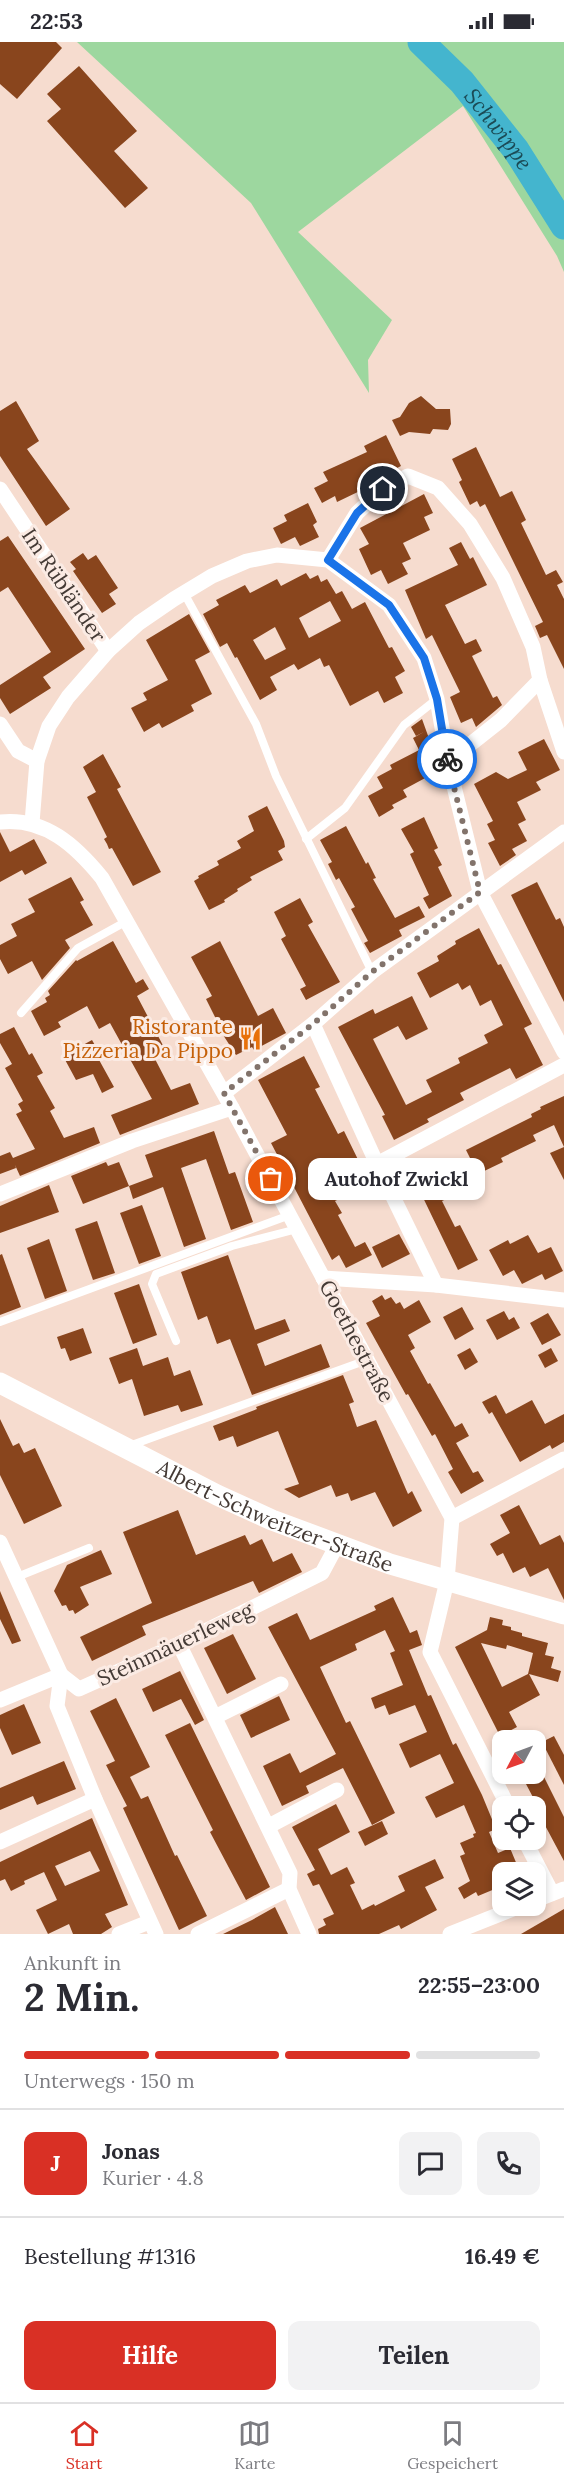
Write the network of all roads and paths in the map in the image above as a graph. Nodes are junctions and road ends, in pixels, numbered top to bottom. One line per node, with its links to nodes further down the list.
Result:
1 (0, 489): 4 (street, Im Rübländer)
2 (328, 560): 3 (street); 5 (street); 6 (street)
3 (184, 593): 4 (street); 14 (lane)
4 (108, 651): 9 (street)
5 (540, 680): 8 (street); 10 (street)
6 (437, 699): 10 (street); 14 (lane)
7 (0, 724): 9 (street)
8 (564, 752)
9 (37, 760): 12 (street)
10 (448, 762): 15 (street)
11 (0, 822): 12 (street, Goethestraße)
12 (32, 823): 16 (street, Goethestraße)
13 (564, 832): 15 (street)
14 (306, 839): 17 (lane)
15 (480, 892): 17 (street); 20 (street)
16 (127, 921): 18 (lane); 22 (street, Goethestraße)
17 (372, 972): 19 (street)
18 (21, 1013)
19 (313, 1024): 22 (street); 24 (street)
20 (564, 1052)
21 (564, 1065): 24 (street)
22 (224, 1093): 23 (street, Goethestraße)
23 (232, 1108): 25 (street); 26 (street, Goethestraße)
24 (377, 1164): 29 (street)
25 (0, 1194)
26 (290, 1215): 27 (street, Goethestraße); 31 (lane)
27 (297, 1229): 28 (street, Goethestraße); 32 (lane)
28 (323, 1278): 29 (street); 33 (street, Goethestraße)
29 (436, 1285): 30 (street)
30 (564, 1299)
31 (0, 1322)
32 (176, 1341)
33 (367, 1360): 35 (lane); 37 (street, Goethestraße)
34 (0, 1383): 35 (street, Albert-Schweitzer-Straße)
35 (125, 1447): 39 (street, Albert-Schweitzer-Straße)
36 (564, 1459): 37 (street)
37 (452, 1518): 42 (street)
38 (0, 1542): 41 (street)
39 (337, 1545): 42 (street, Albert-Schweitzer-Straße); 44 (street, Steinmäuerleweg)
40 (89, 1548): 41 (lane)
41 (10, 1573): 45 (street)
42 (447, 1581): 43 (street, Albert-Schweitzer-Straße); 50 (street)
43 (564, 1614)
44 (179, 1644): 45 (street, Steinmäuerleweg); 48 (street)
45 (61, 1675): 47 (street); 51 (street)
46 (281, 1684): 48 (street)
47 (0, 1700)
48 (215, 1716): 52 (street)
49 (337, 1790): 52 (street)
50 (503, 1796)
51 (95, 1799): 53 (street); 58 (street)
52 (269, 1826): 55 (street)
53 (0, 1842)
54 (531, 1850): 56 (street)
55 (289, 1889): 60 (street); 61 (street)
56 (558, 1891)
57 (495, 1916): 62 (street)
58 (152, 1928): 59 (street)
59 (119, 1934)
60 (198, 1934)
61 (309, 1934)
62 (450, 1934)

